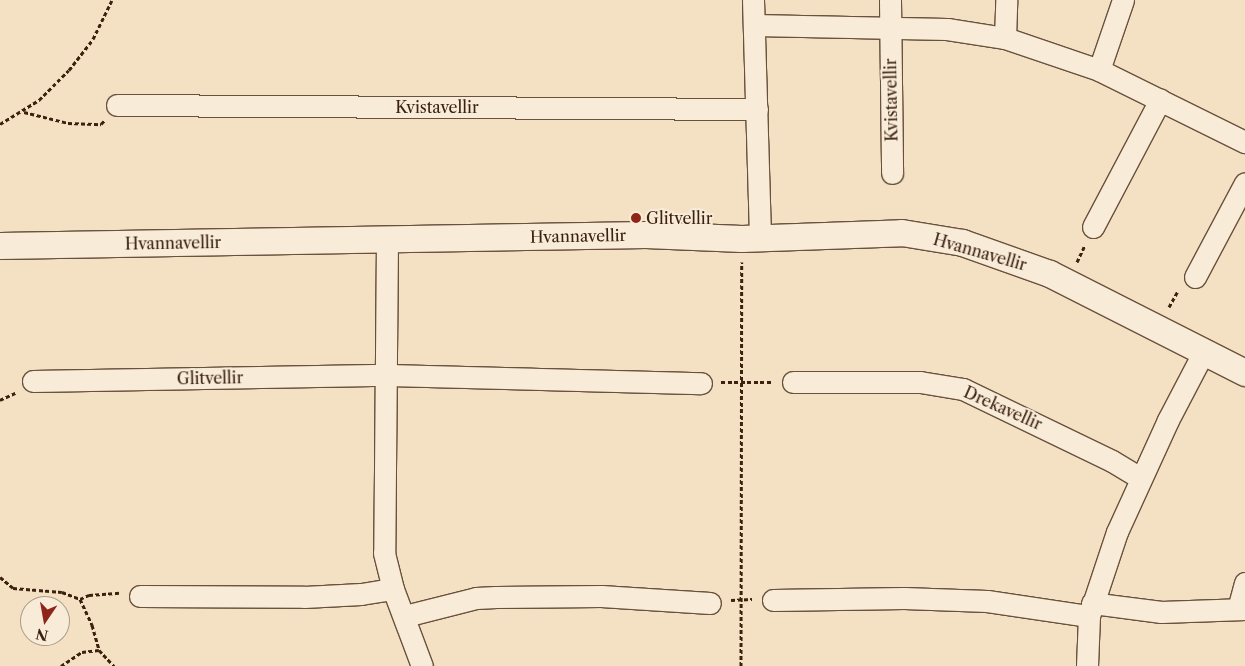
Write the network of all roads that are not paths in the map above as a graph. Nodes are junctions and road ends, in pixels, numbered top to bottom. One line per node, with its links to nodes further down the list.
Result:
1 (754, 0): 5 (street)
2 (890, 0): 6 (street, Kvistavellir)
3 (1006, 0): 7 (street)
4 (1123, 0): 8 (street)
5 (754, 25): 6 (street); 11 (street)
6 (891, 26): 7 (street); 13 (street, Kvistavellir)
7 (1005, 38): 8 (street)
8 (1099, 70): 9 (street)
9 (1160, 100): 12 (street); 15 (street)
10 (117, 105): 11 (street, Kvistavellir)
11 (756, 109): 16 (street)
12 (1245, 142)
13 (892, 173)
14 (1245, 183): 19 (street)
15 (1093, 227)
16 (751, 239): 17 (street, Hvannavellir); 20 (street, Hvannavellir)
17 (387, 240): 18 (street, Hvannavellir); 22 (street)
18 (0, 246)
19 (1195, 277)
20 (1203, 353): 21 (street, Hvannavellir); 26 (street)
21 (1245, 373)
22 (388, 374): 23 (street, Glitvellir); 25 (street, Glitvellir); 28 (street)
23 (33, 380)
24 (793, 382): 26 (street, Drekavellir)
25 (701, 383)
26 (1140, 478): 32 (street)
27 (1245, 583): 33 (street)
28 (393, 589): 29 (street); 34 (street)
29 (140, 596)
30 (773, 600): 32 (street)
31 (710, 603): 34 (street)
32 (1090, 609): 33 (street); 36 (street)
33 (1242, 610)
34 (405, 616): 35 (street)
35 (422, 666)
36 (1087, 666)

